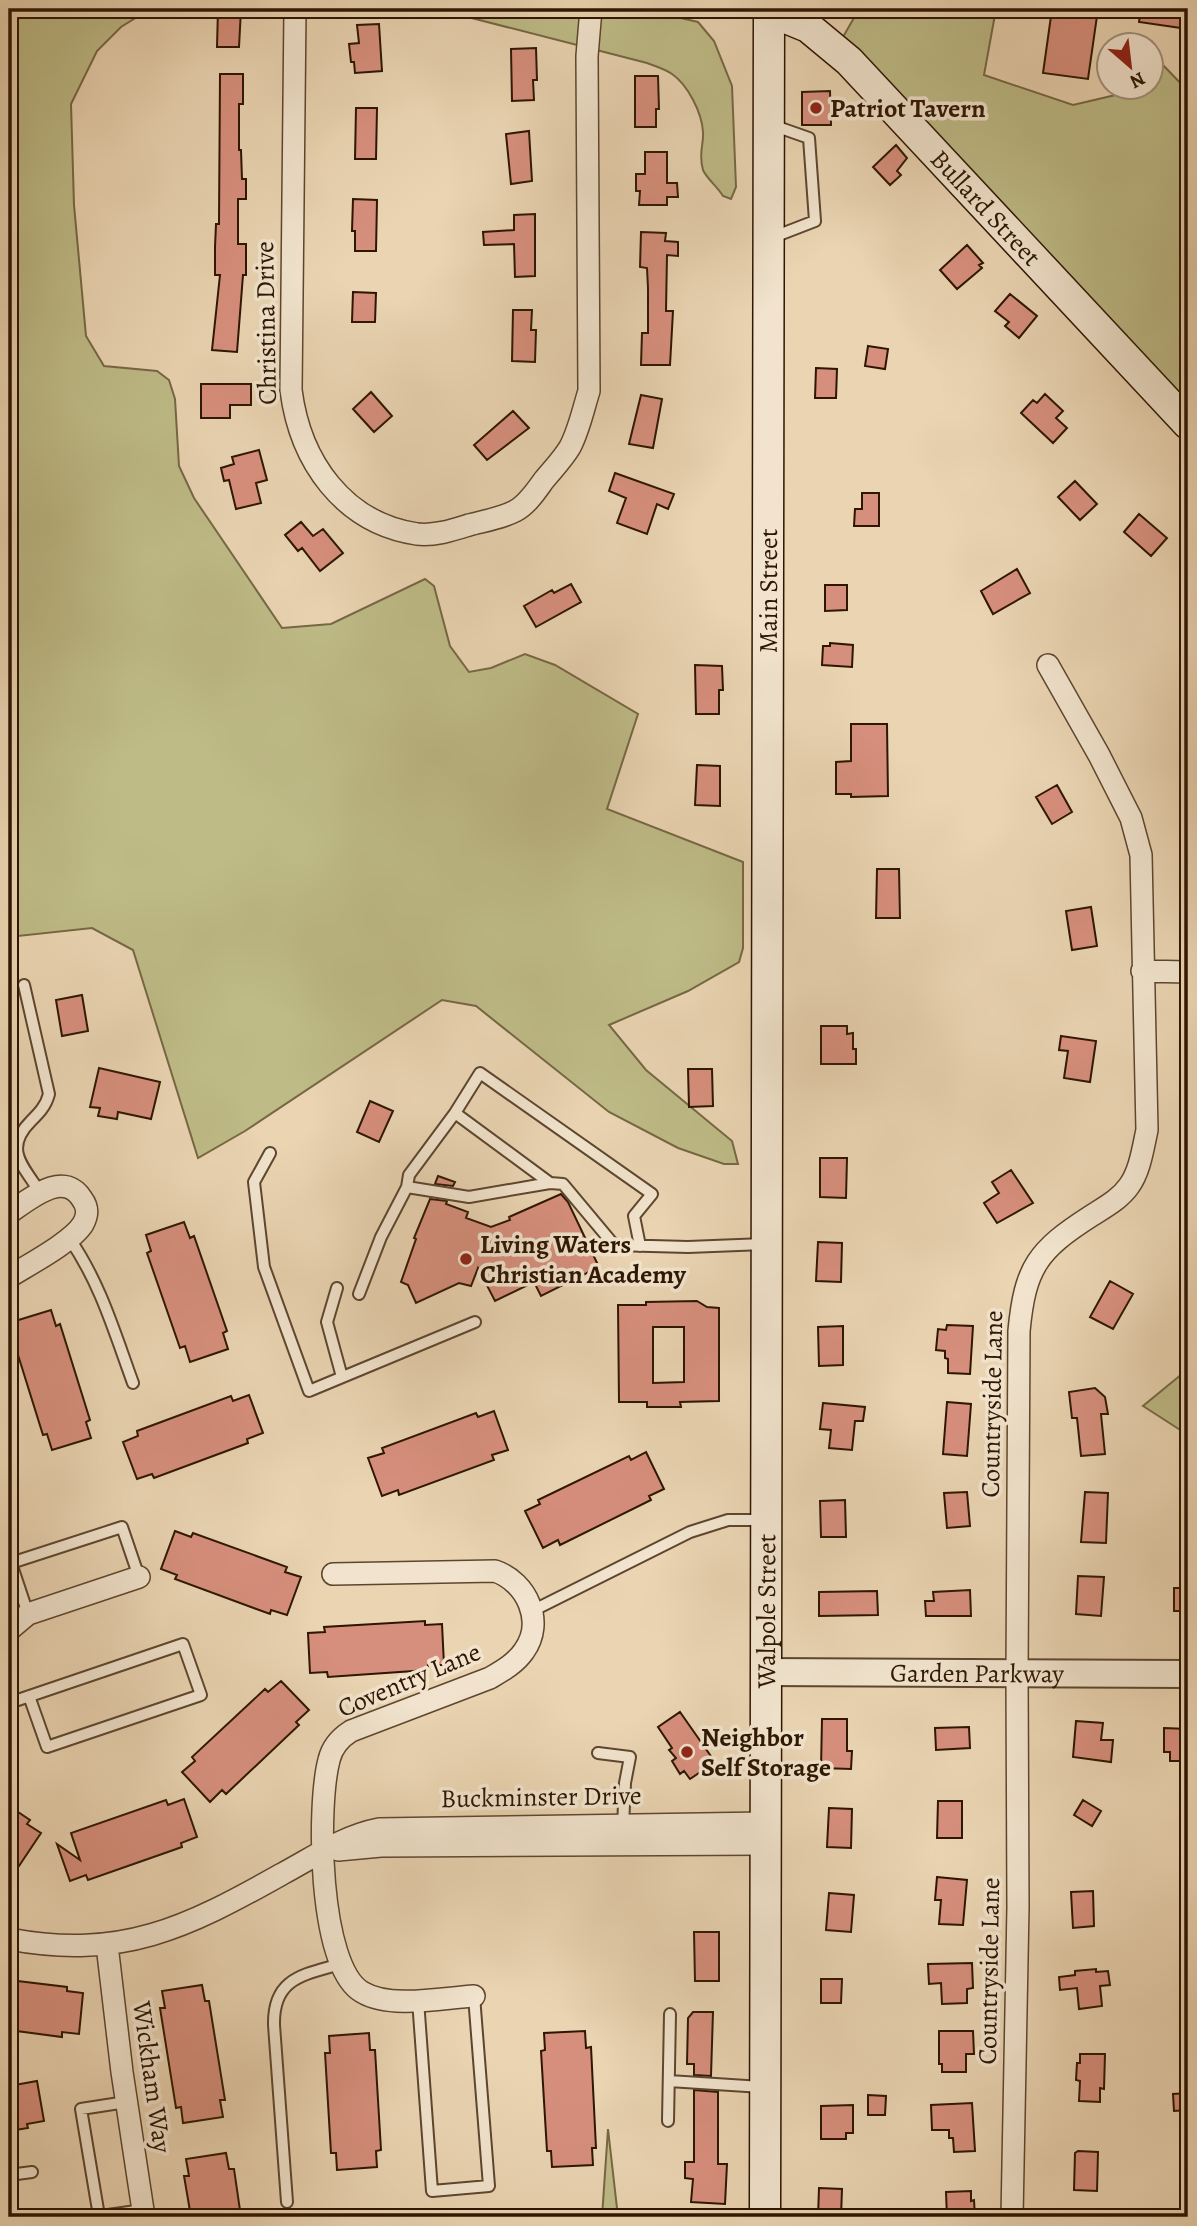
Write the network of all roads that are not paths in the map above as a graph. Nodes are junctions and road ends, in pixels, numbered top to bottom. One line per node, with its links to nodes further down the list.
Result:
1 (295, 9): 2 (street, Christina Drive)
2 (591, 9)
3 (766, 10): 4 (main road, Main Street); 6 (main road, Bullard Street)
4 (769, 124): 5 (main road, Main Street); 5 (lane)
5 (768, 239): 13 (main road, Main Street)
6 (1188, 424)
7 (1048, 665): 8 (street, Countryside Lane)
8 (1142, 971): 9 (street); 35 (street, Countryside Lane)
9 (1188, 972)
10 (24, 985): 16 (lane)
11 (455, 1113): 14 (lane); 15 (lane); 20 (lane)
12 (270, 1153): 25 (lane)
13 (766, 1173): 19 (main road, Walpole Street)
14 (550, 1183): 15 (lane); 20 (lane)
15 (407, 1187): 23 (lane)
16 (40, 1192): 17 (street); 18 (street)
17 (9, 1213)
18 (69, 1238): 21 (street); 26 (lane)
19 (766, 1244): 20 (lane); 27 (main road, Walpole Street)
20 (640, 1246)
21 (9, 1278)
22 (337, 1288): 25 (lane)
23 (359, 1294)
24 (474, 1322): 25 (lane)
25 (342, 1377)
26 (133, 1383)
27 (766, 1520): 30 (lane); 33 (main road, Walpole Street)
28 (333, 1574): 30 (street)
29 (138, 1577): 31 (street); 31 (lane)
30 (532, 1611): 41 (street, Coventry Lane)
31 (28, 1614): 32 (street)
32 (9, 1630)
33 (765, 1672): 35 (street, Garden Parkway); 39 (main road, Walpole Street)
34 (1188, 1674): 35 (street, Garden Parkway)
35 (1017, 1675): 59 (street, Countryside Lane)
36 (29, 1696): 36 (lane); 37 (lane)
37 (9, 1703)
38 (597, 1753): 40 (lane)
39 (765, 1833): 40 (street, Buckminster Drive); 49 (main road, Walpole Street)
40 (624, 1835): 41 (street, Buckminster Drive)
41 (322, 1852): 43 (street, Buckminster Drive); 44 (street, Coventry Lane)
42 (9, 1939): 43 (street, Buckminster Drive)
43 (107, 1945): 50 (street, Wickham Way)
44 (340, 1964): 46 (street); 54 (lane)
45 (474, 1996): 46 (street); 46 (lane)
46 (418, 2000)
47 (670, 2014): 48 (lane)
48 (669, 2081): 49 (lane); 51 (lane)
49 (765, 2087): 58 (main road, Walpole Street)
50 (126, 2102): 55 (street, Wickham Way); 56 (lane)
51 (668, 2121)
52 (32, 2172): 53 (lane)
53 (9, 2175)
54 (287, 2202)
55 (144, 2213): 56 (lane)
56 (99, 2216): 57 (lane)
57 (93, 2217)
58 (765, 2217)
59 (1012, 2217)

